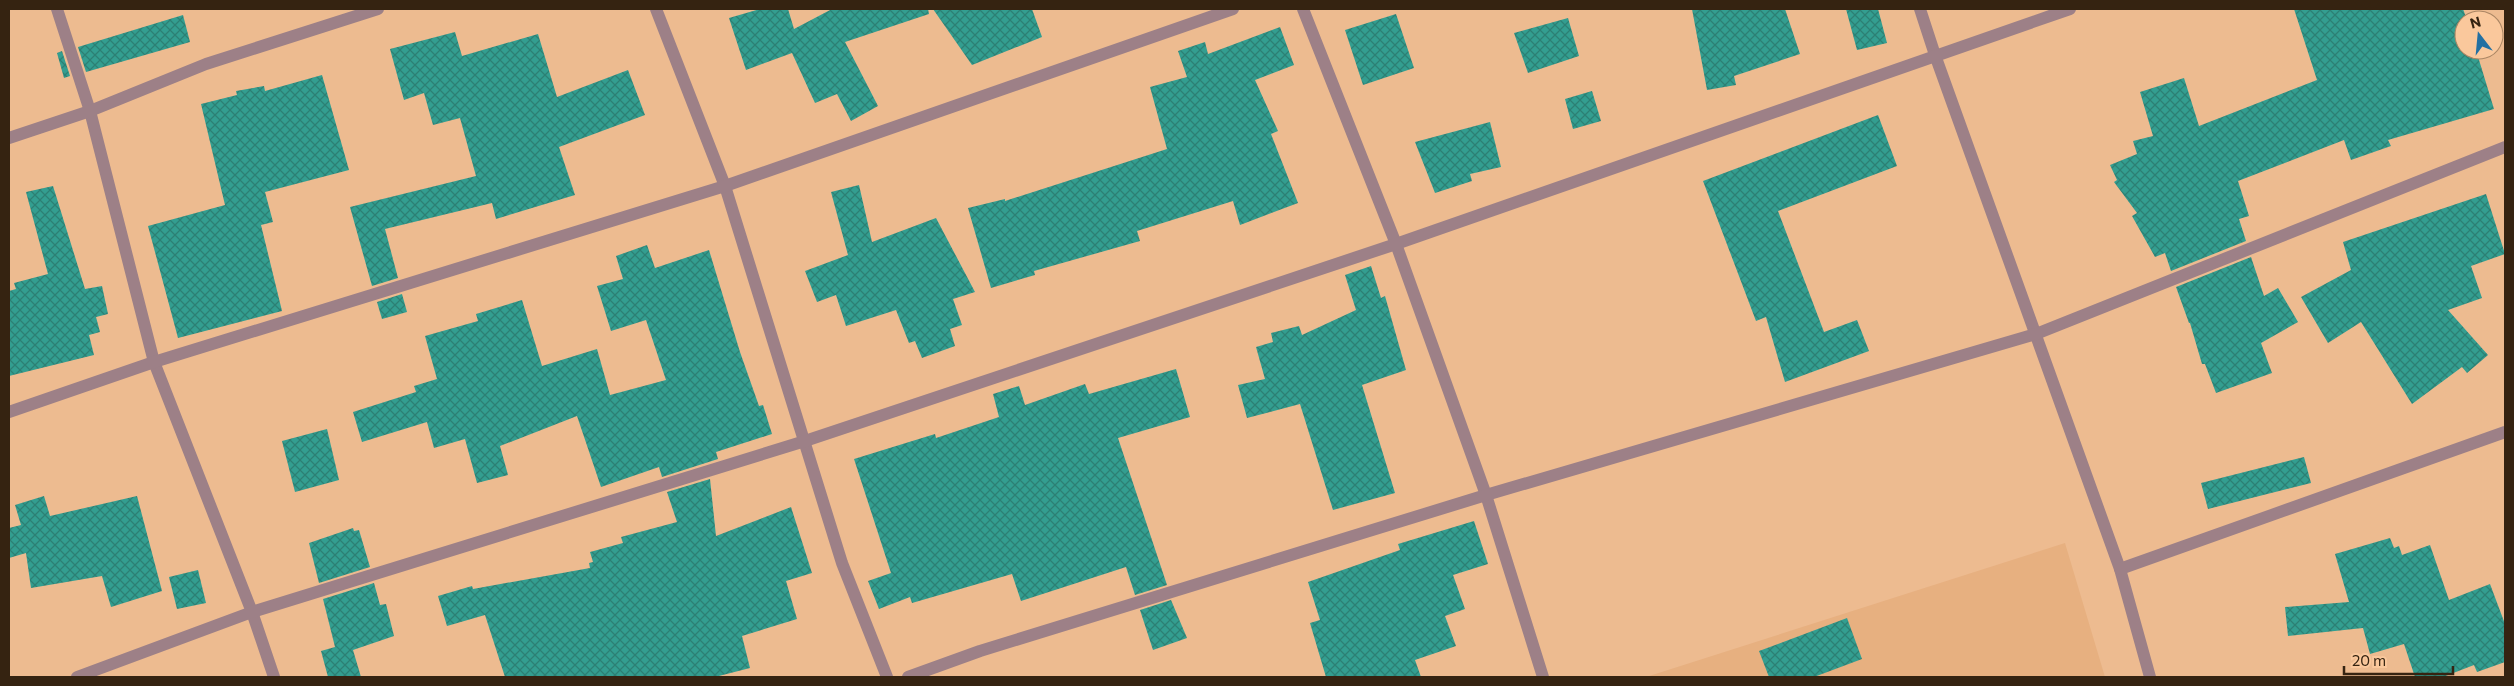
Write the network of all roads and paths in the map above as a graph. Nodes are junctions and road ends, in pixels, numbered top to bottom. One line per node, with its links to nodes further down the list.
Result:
1 (57, 9): 9 (street)
2 (378, 9): 9 (street)
3 (656, 9): 12 (street)
4 (1233, 9): 12 (street)
5 (1303, 9): 13 (street)
6 (1920, 9): 8 (street)
7 (2070, 9): 8 (street)
8 (1935, 55): 13 (street); 14 (street)
9 (90, 111): 10 (street); 15 (street)
10 (9, 138)
11 (2505, 147): 14 (street)
12 (725, 186): 15 (street); 18 (street)
13 (1396, 244): 18 (street); 19 (street)
14 (2036, 334): 19 (street); 20 (street)
15 (154, 362): 16 (street); 21 (street)
16 (9, 412)
17 (2505, 432): 20 (street)
18 (805, 441): 21 (street); 24 (street)
19 (1486, 494): 25 (street); 26 (street)
20 (2120, 568): 27 (street)
21 (252, 612): 22 (street); 23 (street)
22 (77, 677)
23 (274, 677)
24 (887, 677)
25 (908, 677)
26 (1543, 677)
27 (2150, 677)

